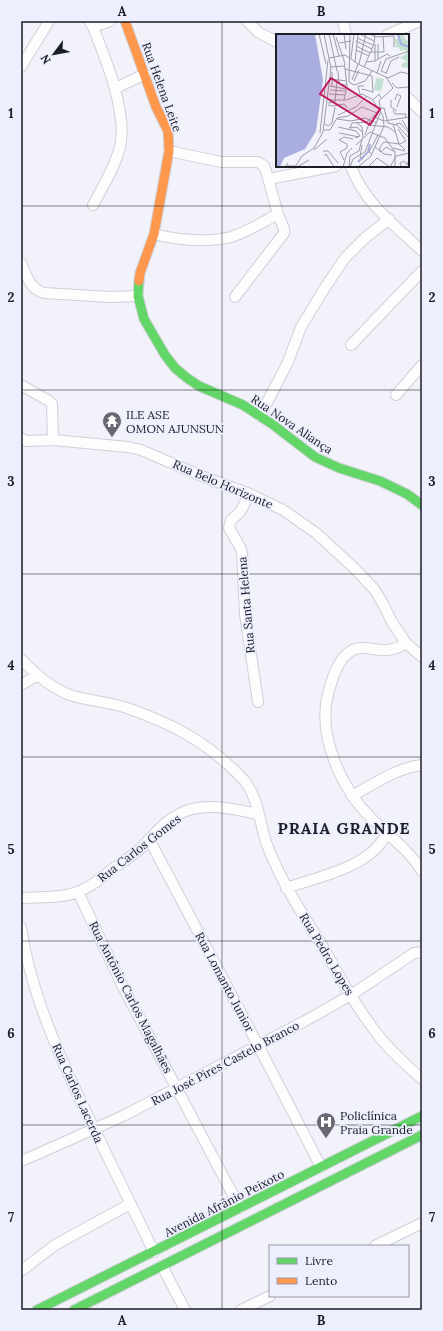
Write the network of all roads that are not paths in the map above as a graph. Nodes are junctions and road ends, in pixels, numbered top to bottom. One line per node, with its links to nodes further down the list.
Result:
1 (49, 21): 11 (street)
2 (110, 21): 7 (street)
3 (125, 21): 12 (main road, Rua Helena Leite)
4 (247, 21): 10 (street)
5 (343, 21): 8 (street)
6 (420, 21): 9 (street)
7 (91, 24): 13 (street)
8 (346, 34)
9 (389, 34)
10 (276, 41)
11 (21, 67)
12 (145, 74): 13 (street); 16 (main road, Rua Helena Leite)
13 (116, 88): 20 (street)
14 (409, 99): 15 (street)
15 (422, 112)
16 (169, 151): 19 (street); 23 (main road, Rua Helena Leite)
17 (331, 167): 19 (street)
18 (351, 167): 22 (street)
19 (269, 179): 21 (street)
20 (93, 205)
21 (278, 214): 23 (street); 28 (street)
22 (389, 219): 24 (street); 33 (street)
23 (154, 234): 27 (main road, Rua Nova Aliança)
24 (422, 251)
25 (21, 263): 27 (street)
26 (422, 271): 29 (street)
27 (138, 296): 33 (main road, Rua Nova Aliança)
28 (235, 297)
29 (351, 345)
30 (422, 365): 32 (street)
31 (21, 385): 34 (street)
32 (396, 395)
33 (260, 416): 37 (main road, Rua Nova Aliança)
34 (53, 440): 35 (street, Rua Belo Horizonte); 36 (street, Rua Belo Horizonte)
35 (23, 441)
36 (250, 494): 38 (street, Rua Belo Horizonte); 43 (street, Rua Santa Helena)
37 (422, 505)
38 (406, 643): 39 (street, Rua Belo Horizonte); 45 (street)
39 (422, 657)
40 (21, 659): 41 (street, Rua Pedro Lopes)
41 (38, 675): 42 (street); 46 (street, Rua Pedro Lopes)
42 (21, 685)
43 (258, 702)
44 (422, 765): 45 (street)
45 (352, 796): 47 (street)
46 (258, 814): 48 (street, Rua Carlos Gomes); 52 (street, Rua Pedro Lopes)
47 (387, 833): 50 (street); 52 (street)
48 (149, 839): 53 (street, Rua Carlos Gomes); 58 (street, Rua Lomanto Junior)
49 (422, 852): 50 (street)
50 (416, 861): 51 (street)
51 (422, 871)
52 (286, 888): 57 (street, Rua Pedro Lopes)
53 (78, 892): 54 (street, Rua Carlos Gomes); 60 (street, Rua Antônio Carlos Magalhães)
54 (21, 898)
55 (21, 927): 62 (street, Rua Carlos Lacerda)
56 (422, 952): 57 (street, Rua José Pires Castelo Branco)
57 (351, 994): 58 (street, Rua José Pires Castelo Branco); 59 (street, Rua Pedro Lopes)
58 (258, 1045): 60 (street, Rua José Pires Castelo Branco); 65 (street, Rua Lomanto Junior)
59 (422, 1079)
60 (177, 1088): 62 (street, Rua José Pires Castelo Branco); 67 (street, Rua Antônio Carlos Magalhães)
61 (422, 1116): 65 (main road, Avenida Afrânio Peixoto)
62 (94, 1129): 64 (street, Rua José Pires Castelo Branco); 66 (street, Rua Carlos Lacerda)
63 (422, 1135): 71 (main road)
64 (21, 1161)
65 (321, 1167): 67 (main road, Avenida Afrânio Peixoto)
66 (130, 1204): 70 (street, Rua Carlos Lacerda); 72 (street)
67 (240, 1208): 70 (main road, Avenida Afrânio Peixoto)
68 (422, 1223): 69 (street)
69 (376, 1245)
70 (154, 1252): 74 (main road, Avenida Afrânio Peixoto)
71 (162, 1266): 75 (main road); 76 (street)
72 (21, 1271)
73 (269, 1296): 77 (street)
74 (37, 1310)
75 (74, 1310)
76 (185, 1310)
77 (240, 1310)

